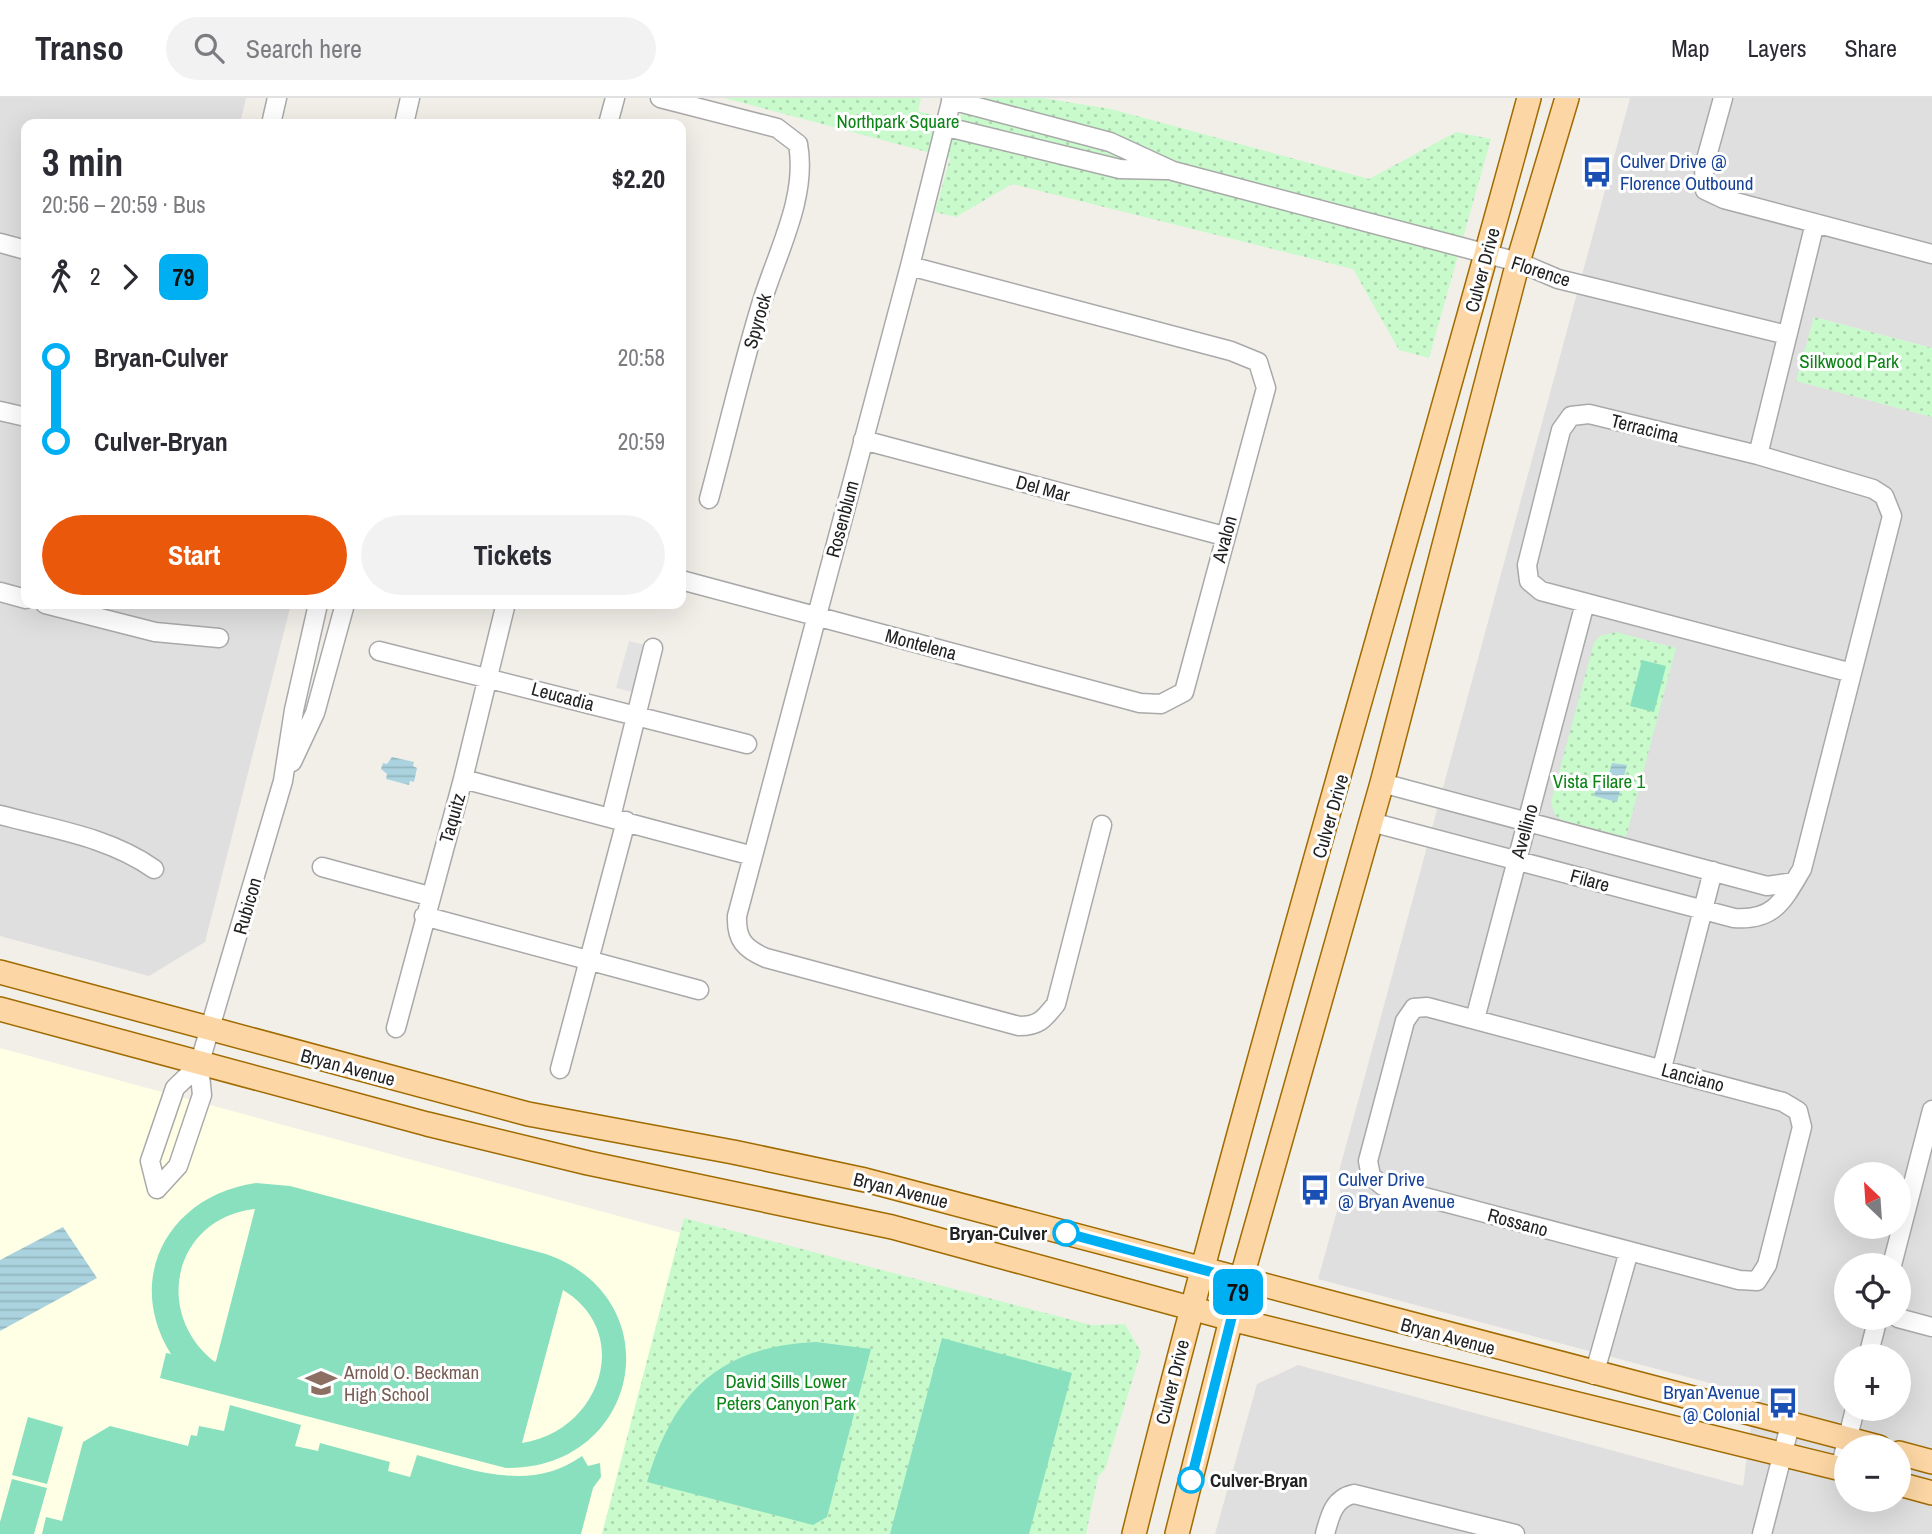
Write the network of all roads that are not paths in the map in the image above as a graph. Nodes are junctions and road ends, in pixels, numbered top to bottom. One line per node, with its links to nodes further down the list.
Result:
1 (277, 98): 9 (street)
2 (410, 98): 10 (street)
3 (615, 98): 11 (street)
4 (660, 98): 27 (street, Spyrock)
5 (1529, 98): 17 (main road, Culver Drive)
6 (1567, 98): 19 (main road, Culver Drive)
7 (1723, 98): 14 (street)
8 (951, 99): 12 (street, Rosenblum); 13 (street, Florence)
9 (272, 119)
10 (405, 119)
11 (609, 119)
12 (943, 126): 13 (street, Florence); 20 (street, Rosenblum)
13 (1173, 171): 17 (street, Florence)
14 (1815, 223): 18 (street); 21 (street)
15 (0, 243): 16 (street)
16 (21, 249)
17 (1486, 254): 19 (street, Florence); 77 (main road, Culver Drive)
18 (1932, 254)
19 (1518, 262): 21 (street, Florence); 48 (main road, Culver Drive)
20 (910, 266): 24 (street, Rosenblum); 28 (street, Avalon)
21 (1787, 335): 25 (street)
22 (0, 411): 23 (street)
23 (21, 416)
24 (863, 440): 28 (street, Del Mar); 37 (street, Rosenblum)
25 (1758, 456): 26 (street, Terracima); 32 (street, Terracima)
26 (1884, 496): 41 (street, Filare)
27 (709, 499)
28 (1224, 536): 43 (street, Avalon)
29 (686, 581): 37 (street, Montelena)
30 (0, 592): 31 (street)
31 (21, 598)
32 (1585, 603): 41 (street); 52 (street, Avellino)
33 (65, 609): 38 (street)
34 (317, 609): 47 (street, Rubicon)
35 (344, 609): 47 (street, Rubicon)
36 (505, 609): 42 (street, Taquitz)
37 (817, 615): 43 (street, Montelena); 54 (street, Rosenblum)
38 (219, 638)
39 (653, 648): 44 (street)
40 (379, 651): 42 (street, Leucadia)
41 (1852, 673): 59 (street, Filare)
42 (489, 677): 44 (street, Leucadia); 46 (street, Taquitz)
43 (1161, 704)
44 (636, 716): 45 (street, Leucadia); 50 (street)
45 (747, 744)
46 (463, 779): 50 (street); 60 (street, Taquitz)
47 (283, 782): 70 (street, Rubicon)
48 (1382, 783): 51 (main road, Culver Drive); 52 (street, Filare)
49 (0, 815): 57 (street)
50 (618, 819): 54 (street); 63 (street)
51 (1371, 822): 55 (street, Filare); 78 (main road, Culver Drive)
52 (1527, 822): 55 (street, Avellino); 58 (street, Filare)
53 (1102, 825): 54 (street, Rosenblum)
54 (753, 856)
55 (1516, 860): 61 (street, Filare); 68 (street, Avellino)
56 (322, 867): 60 (street)
57 (154, 869)
58 (1713, 872): 59 (street, Filare); 61 (street)
59 (1794, 882): 61 (street, Filare)
60 (429, 897): 62 (street, Taquitz)
61 (1703, 909): 73 (street)
62 (424, 916): 63 (street); 69 (street, Taquitz)
63 (590, 960): 65 (street); 72 (street)
64 (0, 972): 70 (main road, Bryan Avenue)
65 (699, 990)
66 (1414, 1008): 68 (street, Lanciano); 75 (street, Rossano)
67 (0, 1009): 71 (main road, Bryan Avenue)
68 (1475, 1019): 73 (street, Lanciano)
69 (396, 1027)
70 (211, 1030): 71 (street, Rubicon); 77 (main road, Bryan Avenue)
71 (199, 1065): 71 (street); 80 (main road, Bryan Avenue)
72 (560, 1069)
73 (1662, 1069): 79 (street, Lanciano)
74 (1932, 1110): 76 (street)
75 (1629, 1251): 79 (street, Rossano); 84 (street)
76 (1895, 1253)
77 (1201, 1269): 78 (main road, Bryan Avenue); 80 (main road, Culver Drive)
78 (1241, 1280): 81 (main road, Culver Drive); 84 (main road, Bryan Avenue)
79 (1757, 1280)
80 (1190, 1308): 81 (main road, Bryan Avenue); 93 (main road, Culver Drive)
81 (1231, 1319): 87 (main road, Bryan Avenue); 94 (main road, Culver Drive)
82 (1911, 1321): 83 (street)
83 (1932, 1327)
84 (1594, 1375): 85 (main road, Bryan Avenue)
85 (1790, 1425): 86 (main road, Bryan Avenue); 87 (street)
86 (1834, 1435)
87 (1783, 1454): 90 (main road, Bryan Avenue); 97 (street)
88 (1911, 1456): 89 (main road)
89 (1932, 1462)
90 (1834, 1467)
91 (1911, 1487): 92 (main road)
92 (1932, 1493)
93 (1133, 1534)
94 (1177, 1534)
95 (1325, 1534): 96 (street)
96 (1515, 1534)
97 (1762, 1534)

